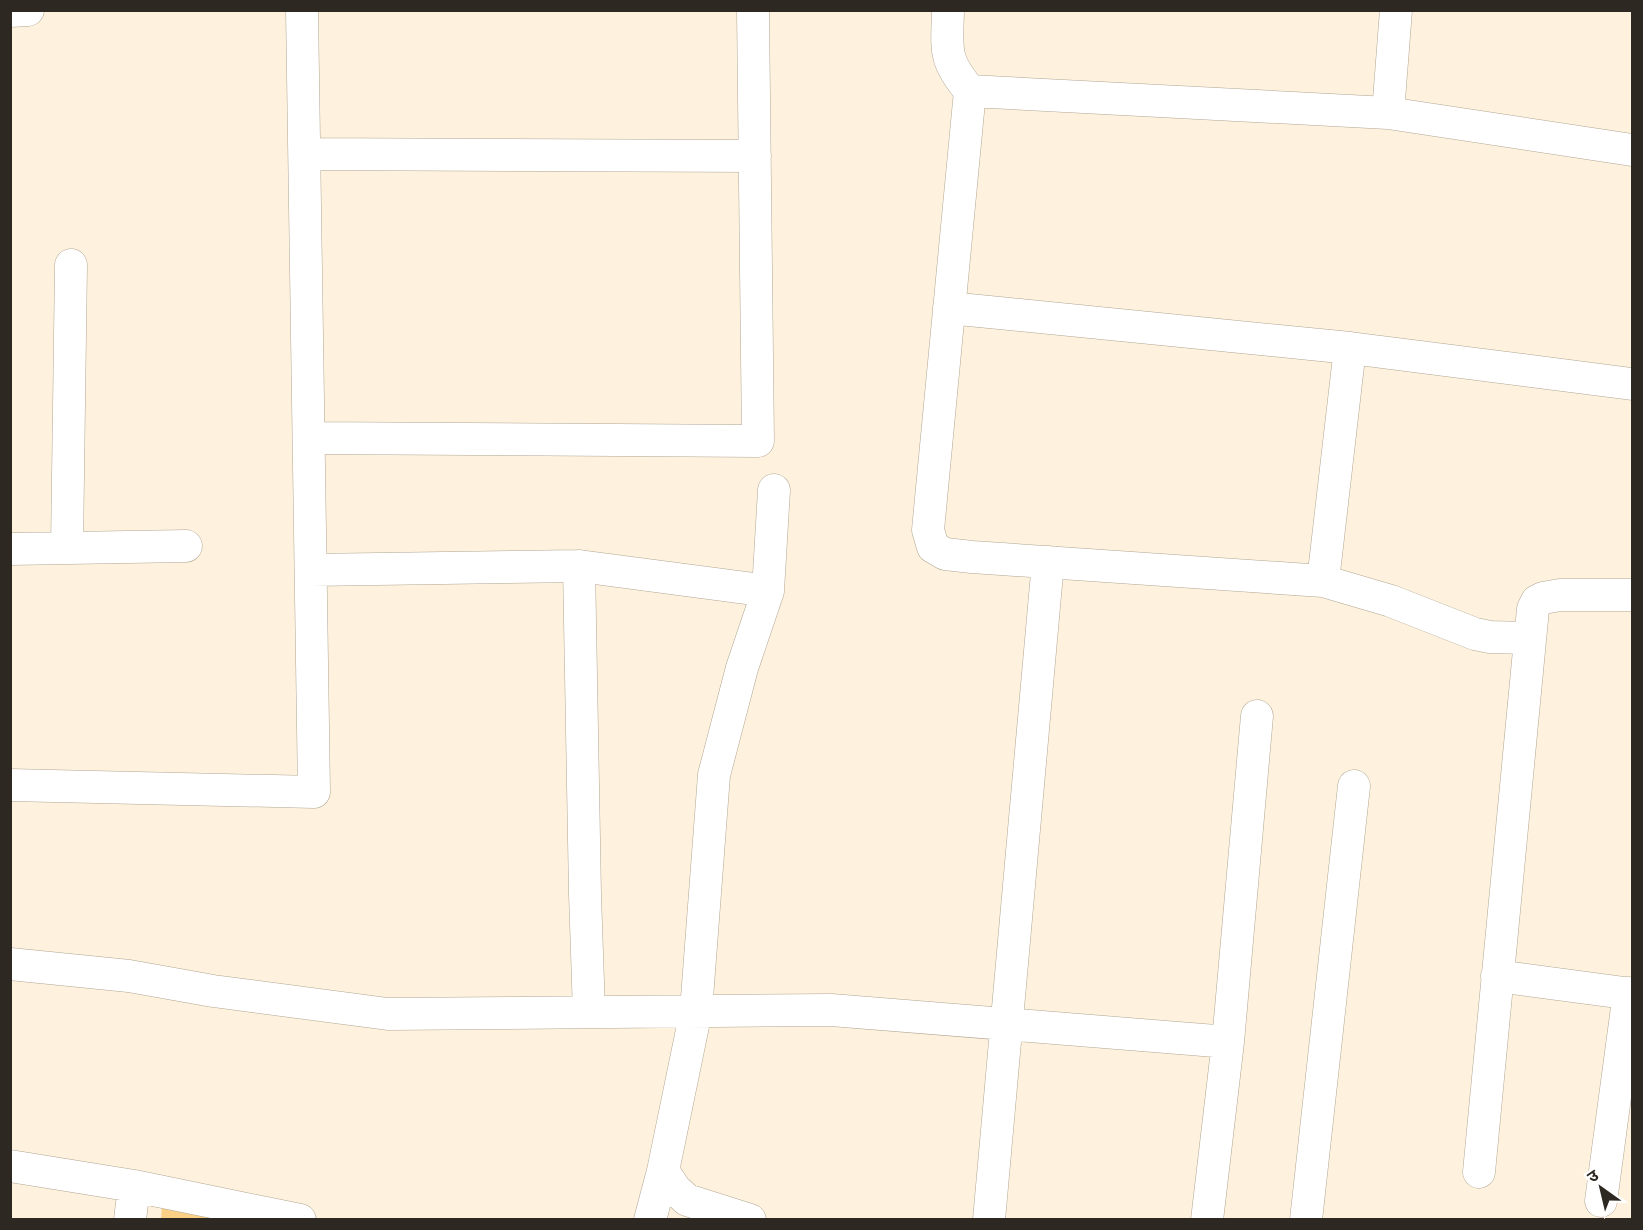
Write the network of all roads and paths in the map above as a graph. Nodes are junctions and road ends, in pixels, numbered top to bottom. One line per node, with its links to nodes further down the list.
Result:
1 (28, 10): 6 (street)
2 (302, 10): 10 (street)
3 (753, 10): 11 (street)
4 (948, 10): 7 (street)
5 (1396, 10): 8 (street)
6 (10, 11)
7 (970, 91): 8 (street); 13 (street)
8 (1388, 113): 9 (street)
9 (1632, 150)
10 (304, 154): 11 (street); 16 (street)
11 (755, 156): 16 (street)
12 (71, 266): 19 (street)
13 (949, 308): 14 (street); 21 (street)
14 (1350, 348): 15 (street); 24 (street)
15 (1632, 384)
16 (309, 438): 23 (street)
17 (774, 490): 25 (street)
18 (186, 546): 19 (street)
19 (67, 548): 20 (street)
20 (10, 549)
21 (1048, 562): 24 (street); 36 (street)
22 (579, 566): 23 (street); 25 (street); 35 (street)
23 (311, 570): 29 (street)
24 (1323, 581): 27 (street)
25 (768, 591): 34 (street)
26 (1632, 595): 27 (street)
27 (1530, 638): 32 (street)
28 (1257, 716): 37 (street)
29 (10, 785)
30 (1354, 786): 49 (street)
31 (10, 964): 35 (street)
32 (1497, 976): 33 (street); 40 (street)
33 (1631, 993): 42 (street)
34 (696, 1011): 35 (street); 36 (street); 39 (street)
35 (589, 1012)
36 (1005, 1023): 37 (street); 47 (street)
37 (1228, 1042): 48 (street)
38 (10, 1166): 41 (street)
39 (663, 1171): 43 (street); 46 (street)
40 (1479, 1172)
41 (134, 1186): 44 (street); 45 (street)
42 (1602, 1201)
43 (738, 1218)
44 (130, 1220)
45 (300, 1220)
46 (650, 1220)
47 (989, 1220)
48 (1207, 1220)
49 (1306, 1220)

